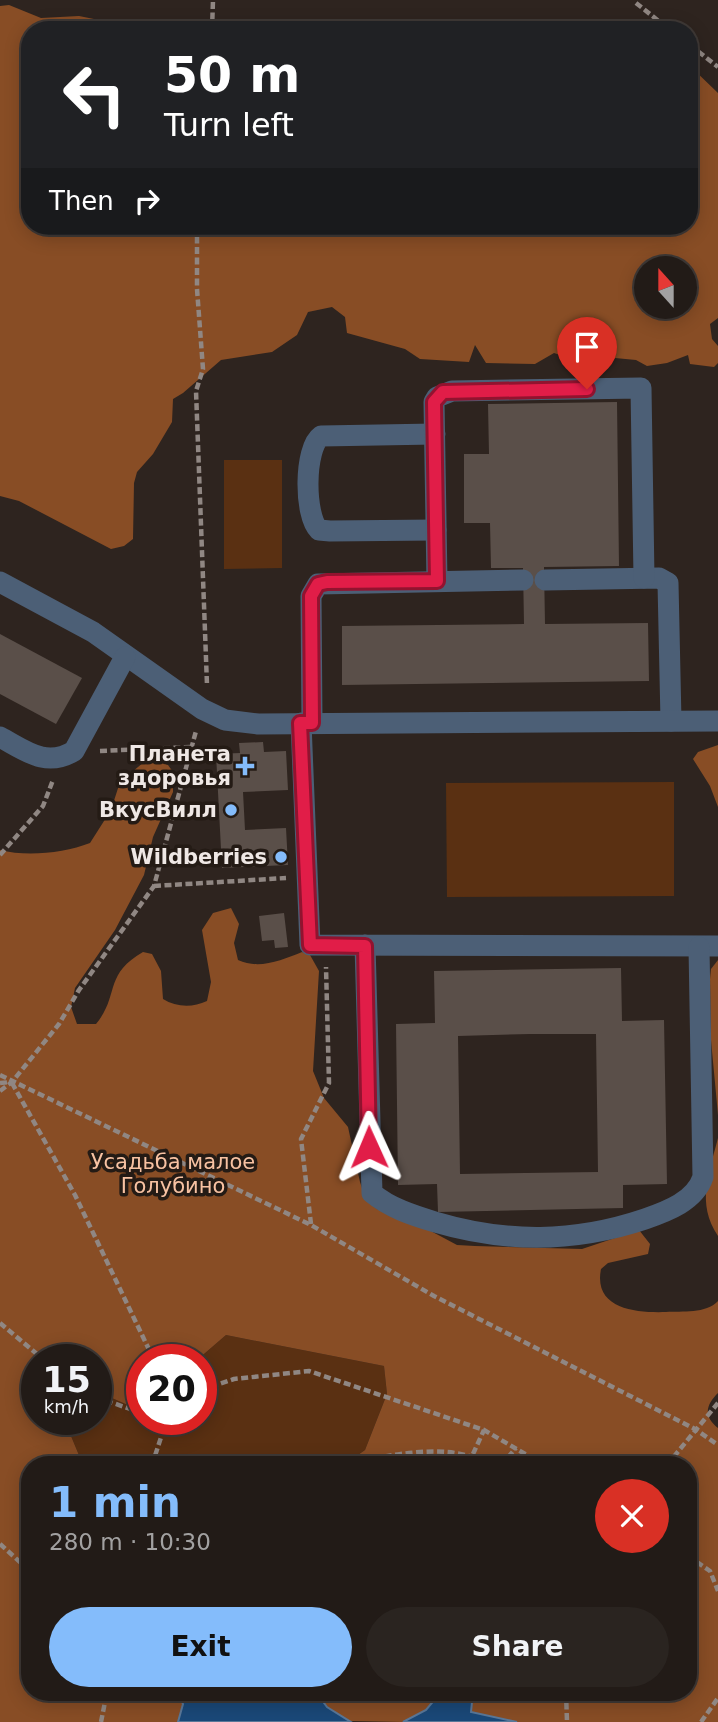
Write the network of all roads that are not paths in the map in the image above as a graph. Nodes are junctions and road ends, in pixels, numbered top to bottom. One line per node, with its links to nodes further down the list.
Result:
1 (435, 434): 2 (lane); 2 (lane); 3 (lane)
2 (436, 530): 6 (lane)
3 (644, 578): 5 (lane); 9 (lane)
4 (523, 580): 6 (lane)
5 (545, 580)
6 (437, 581): 11 (lane)
7 (0, 582): 8 (lane)
8 (125, 657): 11 (lane); 12 (lane)
9 (671, 721): 10 (lane); 11 (lane)
10 (718, 721)
11 (306, 723): 13 (lane)
12 (0, 737)
13 (365, 946): 14 (lane); 14 (lane)
14 (709, 946)

